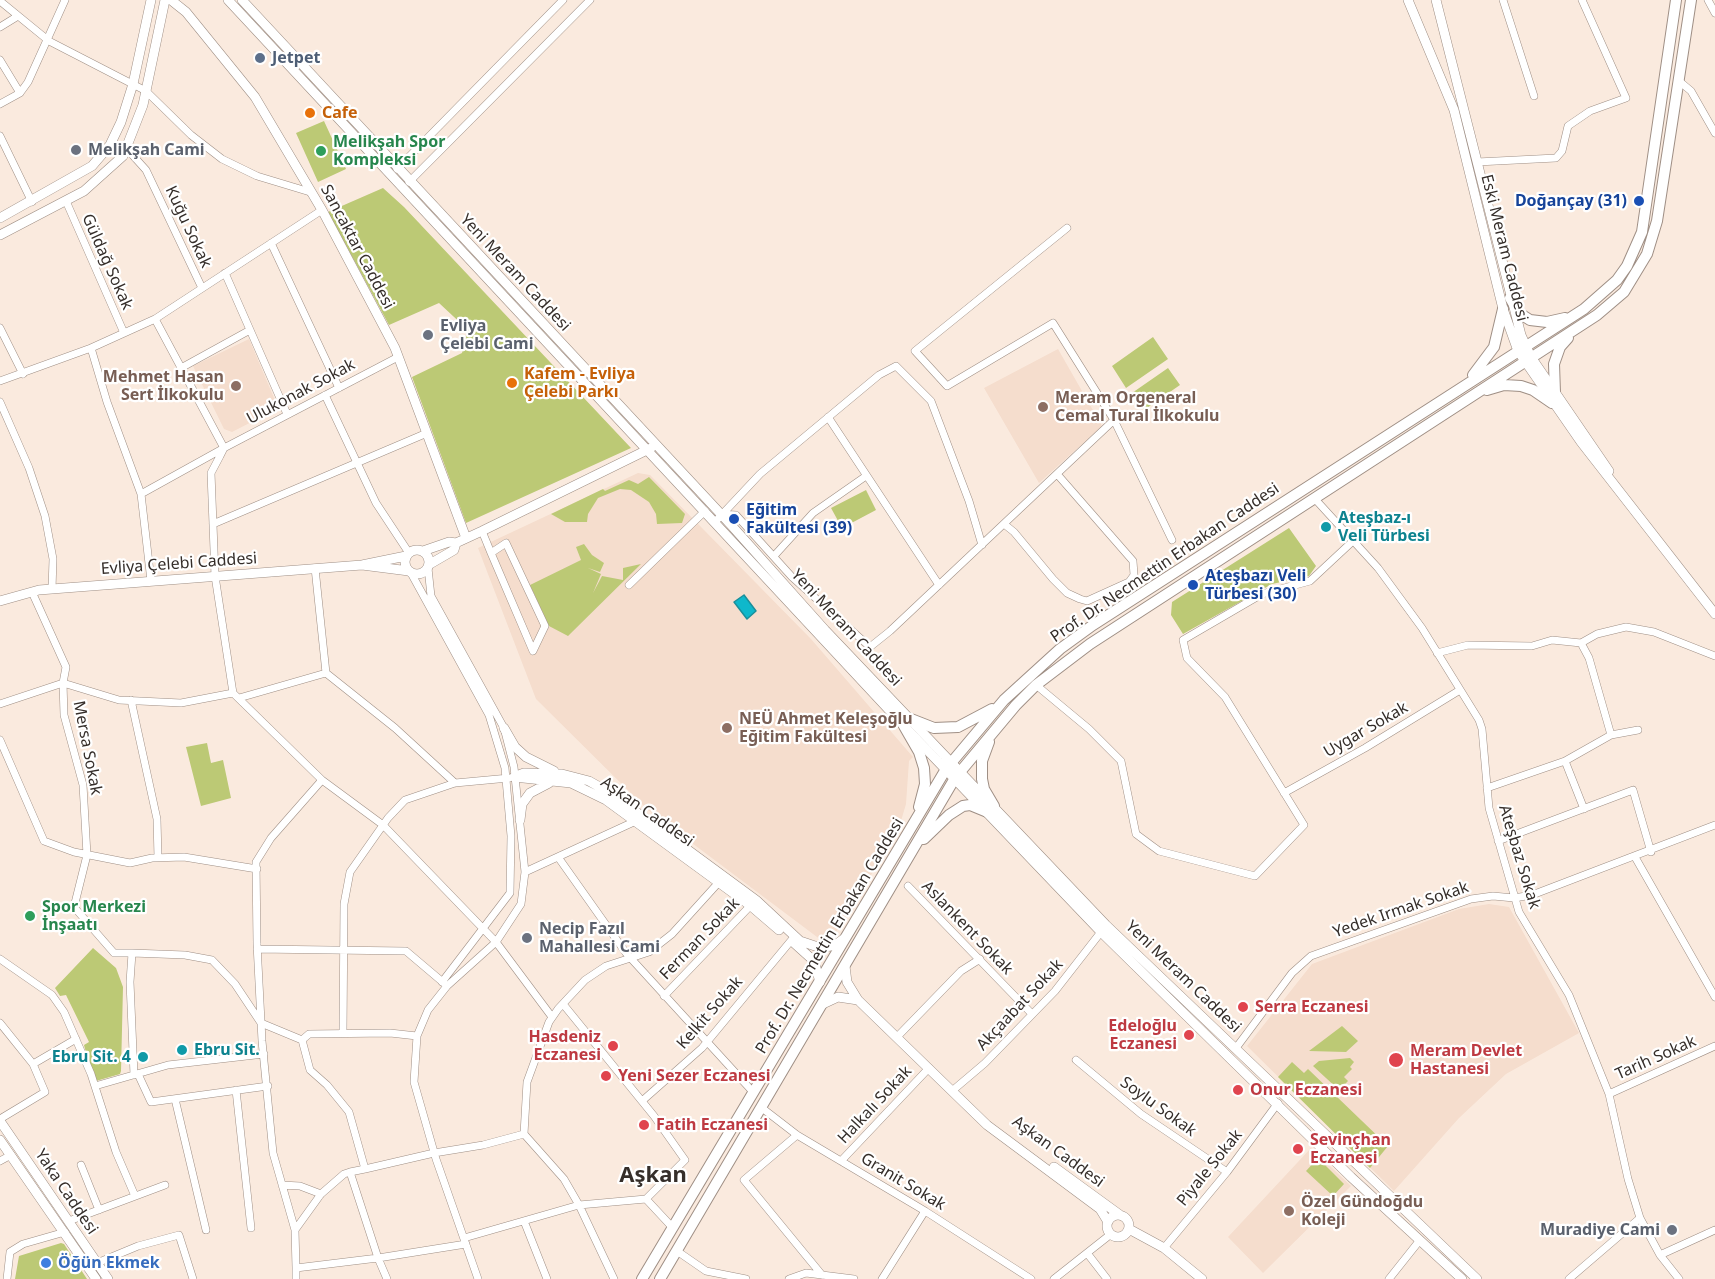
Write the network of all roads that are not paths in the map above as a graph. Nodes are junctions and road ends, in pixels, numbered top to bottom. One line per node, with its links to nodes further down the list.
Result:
1 (65, 0): 20 (street)
2 (151, 0): 23 (street)
3 (165, 0): 24 (street)
4 (171, 0): 34 (street, Sancaktar Caddesi)
5 (228, 0): 69 (street, Yeni Meram Caddesi)
6 (242, 0): 32 (street, Yeni Meram Caddesi)
7 (563, 0): 32 (street)
8 (590, 0): 33 (street)
9 (1407, 0): 45 (street, Eski Meram Caddesi)
10 (1437, 0): 31 (street, Eski Meram Caddesi)
11 (1503, 0): 26 (street)
12 (1582, 0): 31 (street)
13 (1676, 0): 46 (main road, Prof. Dr. Necmettin Erbakan Caddesi)
14 (1691, 0): 22 (main road, Prof. Dr. Necmettin Erbakan Caddesi)
15 (1708, 0): 17 (street)
16 (0, 1): 18 (street)
17 (1715, 13)
18 (18, 16): 19 (street); 20 (street)
19 (0, 27)
20 (49, 40): 23 (street); 25 (street)
21 (0, 60): 25 (street)
22 (1679, 81): 28 (street); 49 (main road, Prof. Dr. Necmettin Erbakan Caddesi)
23 (132, 84): 24 (street); 36 (street)
24 (146, 91): 30 (street); 34 (street)
25 (20, 93): 27 (street)
26 (1534, 96)
27 (0, 104)
28 (1715, 133)
29 (0, 136): 36 (street)
30 (127, 149): 35 (street); 43 (street, Kuğu Sokak)
31 (1477, 162): 44 (street, Eski Meram Caddesi)
32 (397, 169): 33 (street, Yeni Meram Caddesi)
33 (409, 182): 69 (street, Yeni Meram Caddesi)
34 (310, 192): 37 (street, Sancaktar Caddesi)
35 (66, 201): 40 (street); 51 (street, Güldağ Sokak)
36 (32, 202): 38 (street)
37 (322, 210): 41 (street); 54 (street, Sancaktar Caddesi)
38 (0, 218)
39 (1067, 228): 67 (street)
40 (0, 235)
41 (271, 243): 42 (street); 60 (street)
42 (225, 273): 43 (street); 50 (street)
43 (202, 288): 47 (street)
44 (1510, 298): 46 (main road); 53 (street, Eski Meram Caddesi)
45 (1503, 309): 53 (street, Eski Meram Caddesi); 59 (main road)
46 (1584, 309): 53 (main road, Prof. Dr. Necmettin Erbakan Caddesi)
47 (155, 319): 51 (street); 56 (street)
48 (0, 328): 57 (street)
49 (1576, 329): 55 (main road, Prof. Dr. Necmettin Erbakan Caddesi); 63 (main road)
50 (250, 330): 56 (street); 65 (street)
51 (124, 333): 52 (street)
52 (91, 348): 57 (street); 74 (street)
53 (1522, 349): 55 (street, Eski Meram Caddesi); 59 (main road, Prof. Dr. Necmettin Erbakan Caddesi)
54 (398, 357): 60 (street, Ulukonak Sokak); 68 (street, Sancaktar Caddesi)
55 (1528, 359): 61 (main road, Prof. Dr. Necmettin Erbakan Caddesi); 63 (street, Eski Meram Caddesi)
56 (181, 368): 70 (street)
57 (23, 374): 58 (street)
58 (0, 381)
59 (1464, 385): 111 (main road, Prof. Dr. Necmettin Erbakan Caddesi)
60 (339, 387): 62 (street, Ulukonak Sokak)
61 (1475, 393): 63 (main road); 75 (main road, Prof. Dr. Necmettin Erbakan Caddesi)
62 (325, 394): 65 (street, Ulukonak Sokak); 71 (street)
63 (1553, 398): 101 (street, Eski Meram Caddesi)
64 (0, 402): 98 (street)
65 (287, 414): 70 (street, Ulukonak Sokak)
66 (828, 417): 73 (street); 77 (street); 85 (street)
67 (1114, 420): 72 (street); 82 (street)
68 (427, 433): 71 (street); 81 (street, Sancaktar Caddesi)
69 (652, 447): 76 (street, Yeni Meram Caddesi); 77 (street, Yeni Meram Caddesi); 80 (street)
70 (224, 448): 74 (street, Ulukonak Sokak); 78 (street)
71 (356, 461): 78 (street); 88 (street)
72 (1057, 474): 79 (street); 79 (street)
73 (866, 476): 89 (street); 97 (street)
74 (141, 494): 95 (street)
75 (1315, 499): 83 (street, Ateşbaz Sokak); 107 (main road, Prof. Dr. Necmettin Erbakan Caddesi)
76 (705, 511): 77 (street, Yeni Meram Caddesi); 96 (street)
77 (718, 518): 89 (street); 113 (street, Yeni Meram Caddesi)
78 (213, 524): 94 (street)
79 (1004, 524): 85 (street)
80 (482, 531): 81 (street); 87 (street)
81 (466, 538): 84 (street)
82 (1172, 540)
83 (1354, 540): 103 (street, Ateşbaz Sokak); 127 (street)
84 (456, 543): 86 (street); 91 (street)
85 (982, 545): 97 (street)
86 (423, 551): 88 (street); 91 (street)
87 (491, 553): 87 (street)
88 (408, 555): 90 (street, Evliya Çelebi Caddesi); 93 (street)
89 (774, 556): 97 (street)
90 (362, 565): 92 (street, Evliya Çelebi Caddesi); 93 (street, Evliya Çelebi Caddesi)
91 (429, 566): 93 (street); 114 (street)
92 (315, 568): 94 (street, Evliya Çelebi Caddesi); 105 (street)
93 (410, 572): 123 (street)
94 (215, 576): 95 (street, Evliya Çelebi Caddesi); 109 (street)
95 (151, 581): 98 (street, Evliya Çelebi Caddesi)
96 (629, 585)
97 (939, 585)
98 (52, 589): 99 (street, Evliya Çelebi Caddesi)
99 (32, 592): 100 (street, Evliya Çelebi Caddesi); 106 (street, Mersa Sokak)
100 (0, 601)
101 (1715, 614)
102 (1581, 644): 103 (street); 104 (street); 117 (street)
103 (1437, 653): 108 (street, Ateşbaz Sokak)
104 (1715, 656)
105 (326, 673): 109 (street); 125 (street)
106 (63, 683): 110 (street); 112 (street); 138 (street, Mersa Sokak)
107 (1036, 685): 116 (main road, Prof. Dr. Necmettin Erbakan Caddesi); 127 (street)
108 (1460, 690): 126 (street, Ateşbaz Sokak); 127 (street, Uygar Sokak)
109 (236, 696): 110 (street); 124 (street)
110 (131, 700): 140 (street)
111 (1004, 700): 113 (main road); 120 (main road, Prof. Dr. Necmettin Erbakan Caddesi)
112 (0, 704)
113 (907, 722): 120 (street, Yeni Meram Caddesi); 131 (main road)
114 (504, 728): 122 (street); 123 (street)
115 (1638, 730): 117 (street)
116 (992, 733): 121 (main road, Prof. Dr. Necmettin Erbakan Caddesi); 128 (main road)
117 (1611, 735): 119 (street)
118 (0, 740): 138 (street)
119 (1565, 761): 126 (street); 129 (street)
120 (949, 766): 121 (street, Yeni Meram Caddesi); 131 (main road, Prof. Dr. Necmettin Erbakan Caddesi)
121 (958, 775): 128 (street, Yeni Meram Caddesi); 136 (main road, Prof. Dr. Necmettin Erbakan Caddesi)
122 (560, 777): 123 (street, Aşkan Caddesi); 130 (street, Aşkan Caddesi); 132 (street)
123 (510, 778): 125 (street); 132 (street); 148 (street)
124 (322, 780): 133 (street); 142 (street)
125 (455, 783): 133 (street)
126 (1487, 788): 135 (street, Ateşbaz Sokak)
127 (1284, 792)
128 (991, 809): 136 (main road); 149 (street, Yeni Meram Caddesi); 178 (street, Yeni Meram Caddesi)
129 (1584, 809): 135 (street); 137 (street)
130 (639, 819): 139 (street); 144 (street, Aşkan Caddesi)
131 (917, 819): 150 (main road, Prof. Dr. Necmettin Erbakan Caddesi)
132 (520, 820): 143 (street)
133 (383, 825): 148 (street); 154 (street)
134 (1715, 825): 137 (street, Yedek Irmak Sokak)
135 (1498, 841): 146 (street, Ateşbaz Sokak)
136 (916, 844): 159 (main road, Prof. Dr. Necmettin Erbakan Caddesi)
137 (1651, 852): 141 (street, Yedek Irmak Sokak)
138 (87, 855): 140 (street); 155 (street, Mersa Sokak)
139 (558, 857): 143 (street); 156 (street)
140 (158, 858): 142 (street)
141 (1635, 858): 146 (street, Yedek Irmak Sokak); 163 (street)
142 (256, 869): 153 (street)
143 (525, 872): 152 (street)
144 (721, 879): 147 (street, Aşkan Caddesi); 156 (street)
145 (908, 886): 157 (street, Aslankent Sokak)
146 (1515, 898): 178 (street, Yedek Irmak Sokak); 189 (street, Ateşbaz Sokak)
147 (753, 903): 151 (street, Aşkan Caddesi); 162 (street, Ferman Sokak)
148 (483, 929): 152 (street); 161 (street)
149 (1101, 932): 167 (street, Akçaabat Sokak); 192 (street, Yeni Meram Caddesi)
150 (850, 934): 151 (street, Aşkan Caddesi); 160 (main road, Prof. Dr. Necmettin Erbakan Caddesi)
151 (792, 939): 160 (street, Aşkan Caddesi); 176 (street, Kelkit Sokak)
152 (496, 942): 161 (street); 168 (street)
153 (257, 949): 154 (street); 170 (street)
154 (344, 950): 161 (street); 171 (street)
155 (132, 953): 170 (street); 183 (street)
156 (629, 957): 162 (street); 165 (street)
157 (980, 958): 167 (street, Aslankent Sokak); 173 (street)
158 (0, 959): 174 (street)
159 (845, 966): 164 (street); 166 (main road, Prof. Dr. Necmettin Erbakan Caddesi)
160 (820, 983): 188 (main road, Prof. Dr. Necmettin Erbakan Caddesi)
161 (445, 984): 172 (street)
162 (664, 996): 176 (street)
163 (1715, 997)
164 (858, 1000): 166 (street); 173 (street, Aşkan Caddesi)
165 (563, 1004): 168 (street); 191 (street)
166 (823, 1004): 193 (main road, Prof. Dr. Necmettin Erbakan Caddesi)
167 (1032, 1014): 187 (street, Akçaabat Sokak)
168 (552, 1017): 196 (street)
169 (0, 1023): 181 (street)
170 (261, 1023): 175 (street); 179 (street)
171 (343, 1034): 172 (street); 175 (street)
172 (417, 1036): 199 (street)
173 (897, 1037): 182 (street, Aşkan Caddesi)
174 (76, 1039): 181 (street); 184 (street)
175 (302, 1040): 204 (street)
176 (705, 1042): 188 (street); 191 (street, Kelkit Sokak)
177 (1715, 1046): 189 (street, Tarih Sokak)
178 (1236, 1048): 261 (street, Yeni Meram Caddesi)
179 (264, 1054): 183 (street); 185 (street)
180 (1076, 1060): 206 (street, Soylu Sokak)
181 (33, 1064): 195 (street)
182 (929, 1068): 187 (street, Aşkan Caddesi); 202 (street, Halkalı Sokak)
183 (136, 1075): 184 (street); 190 (street)
184 (95, 1086): 210 (street)
185 (268, 1086): 186 (street); 208 (street)
186 (236, 1090): 190 (street); 220 (street)
187 (952, 1091): 194 (street, Aşkan Caddesi)
188 (753, 1092): 221 (main road, Prof. Dr. Necmettin Erbakan Caddesi)
189 (1609, 1094): 216 (street, Ateşbaz Sokak)
190 (175, 1099): 223 (street)
191 (642, 1101): 211 (street)
192 (1278, 1103): 206 (street, Piyale Sokak); 228 (street, Yeni Meram Caddesi)
193 (762, 1108): 197 (street, Granit Sokak); 231 (main road, Prof. Dr. Necmettin Erbakan Caddesi)
194 (978, 1114): 215 (street, Aşkan Caddesi); 219 (street, Aşkan Caddesi)
195 (0, 1120): 217 (street, Yaka Caddesi)
196 (524, 1134): 199 (street); 212 (street)
197 (797, 1135): 202 (street, Granit Sokak); 238 (street)
198 (0, 1140): 200 (street, Yaka Caddesi)
199 (434, 1153): 204 (street); 229 (street)
200 (11, 1155): 201 (street); 226 (street, Yaka Caddesi)
201 (0, 1161)
202 (842, 1161): 214 (street, Granit Sokak)
203 (81, 1165): 213 (street)
204 (365, 1169): 205 (street)
205 (350, 1172): 209 (street); 234 (street)
206 (1227, 1172): 230 (street, Piyale Sokak)
207 (165, 1185): 210 (street)
208 (282, 1185): 209 (street); 224 (street)
209 (321, 1194): 224 (street)
210 (135, 1196): 213 (street)
211 (646, 1199): 212 (street); 221 (street)
212 (579, 1205): 218 (street); 248 (street)
213 (99, 1210): 217 (street)
214 (925, 1211): 254 (street); 255 (street, Granit Sokak)
215 (1120, 1215): 219 (street); 222 (street)
216 (1640, 1218): 233 (street, Ateşbaz Sokak); 262 (street)
217 (69, 1221): 235 (street, Yaka Caddesi)
218 (524, 1221): 229 (street); 247 (street)
219 (1108, 1222): 227 (street)
220 (251, 1228)
221 (672, 1228): 249 (main road, Prof. Dr. Necmettin Erbakan Caddesi)
222 (1129, 1229): 227 (street); 230 (street)
223 (206, 1230)
224 (295, 1230): 236 (street)
225 (1715, 1230): 233 (street)
226 (65, 1232): 240 (street); 241 (street, Yaka Caddesi)
227 (1111, 1234): 232 (street)
228 (1420, 1240): 259 (street); 260 (street, Yeni Meram Caddesi)
229 (465, 1241): 234 (street); 246 (street)
230 (1164, 1248): 258 (street)
231 (677, 1251): 237 (street); 250 (main road, Prof. Dr. Necmettin Erbakan Caddesi)
232 (1087, 1253): 256 (street); 257 (street)
233 (1660, 1255): 263 (street, Ateşbaz Sokak)
234 (378, 1257): 236 (street); 245 (street)
235 (97, 1263): 242 (street, Yaka Caddesi); 243 (street)
236 (296, 1268): 244 (street)
237 (706, 1271): 251 (street); 252 (street)
238 (822, 1275): 239 (street); 253 (street)
239 (793, 1278)
240 (8, 1279)
241 (96, 1279)
242 (108, 1279)
243 (193, 1279)
244 (296, 1279)
245 (387, 1279)
246 (478, 1279)
247 (547, 1279)
248 (614, 1279)
249 (642, 1279)
250 (660, 1279)
251 (709, 1279)
252 (746, 1279)
253 (854, 1279)
254 (882, 1279)
255 (1031, 1279)
256 (1054, 1279)
257 (1107, 1279)
258 (1202, 1279)
259 (1389, 1279)
260 (1462, 1279)
261 (1477, 1279)
262 (1569, 1279)
263 (1679, 1279)

